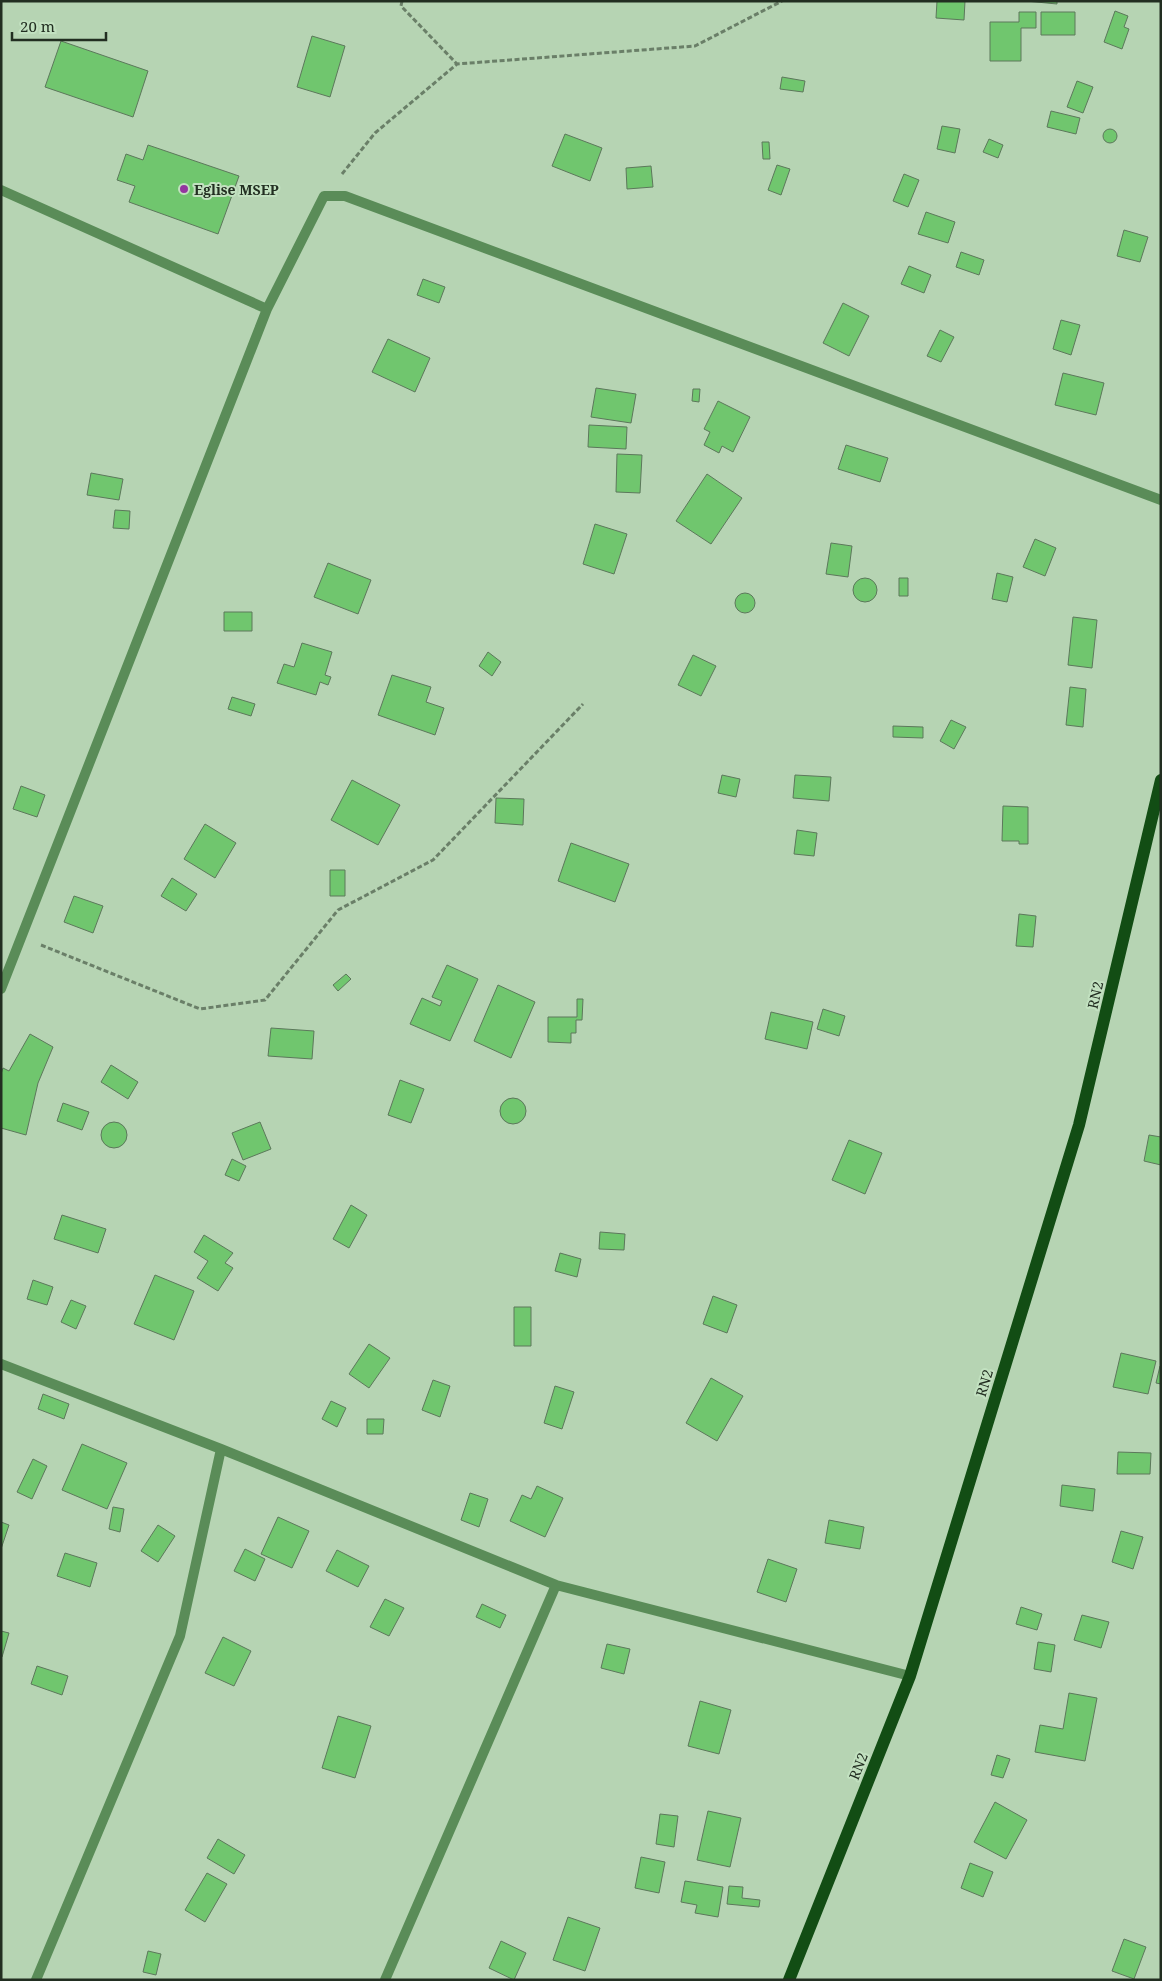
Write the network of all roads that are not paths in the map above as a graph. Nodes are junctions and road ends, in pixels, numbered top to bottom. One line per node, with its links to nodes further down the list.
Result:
1 (1, 190): 2 (street)
2 (267, 309): 3 (street); 5 (street)
3 (1161, 500)
4 (1161, 780): 9 (main road, RN2)
5 (1, 989)
6 (1, 1364): 7 (street)
7 (221, 1449): 8 (street); 10 (street)
8 (556, 1585): 9 (street); 11 (street)
9 (910, 1676): 12 (main road, RN2)
10 (36, 1980)
11 (385, 1980)
12 (789, 1980)

